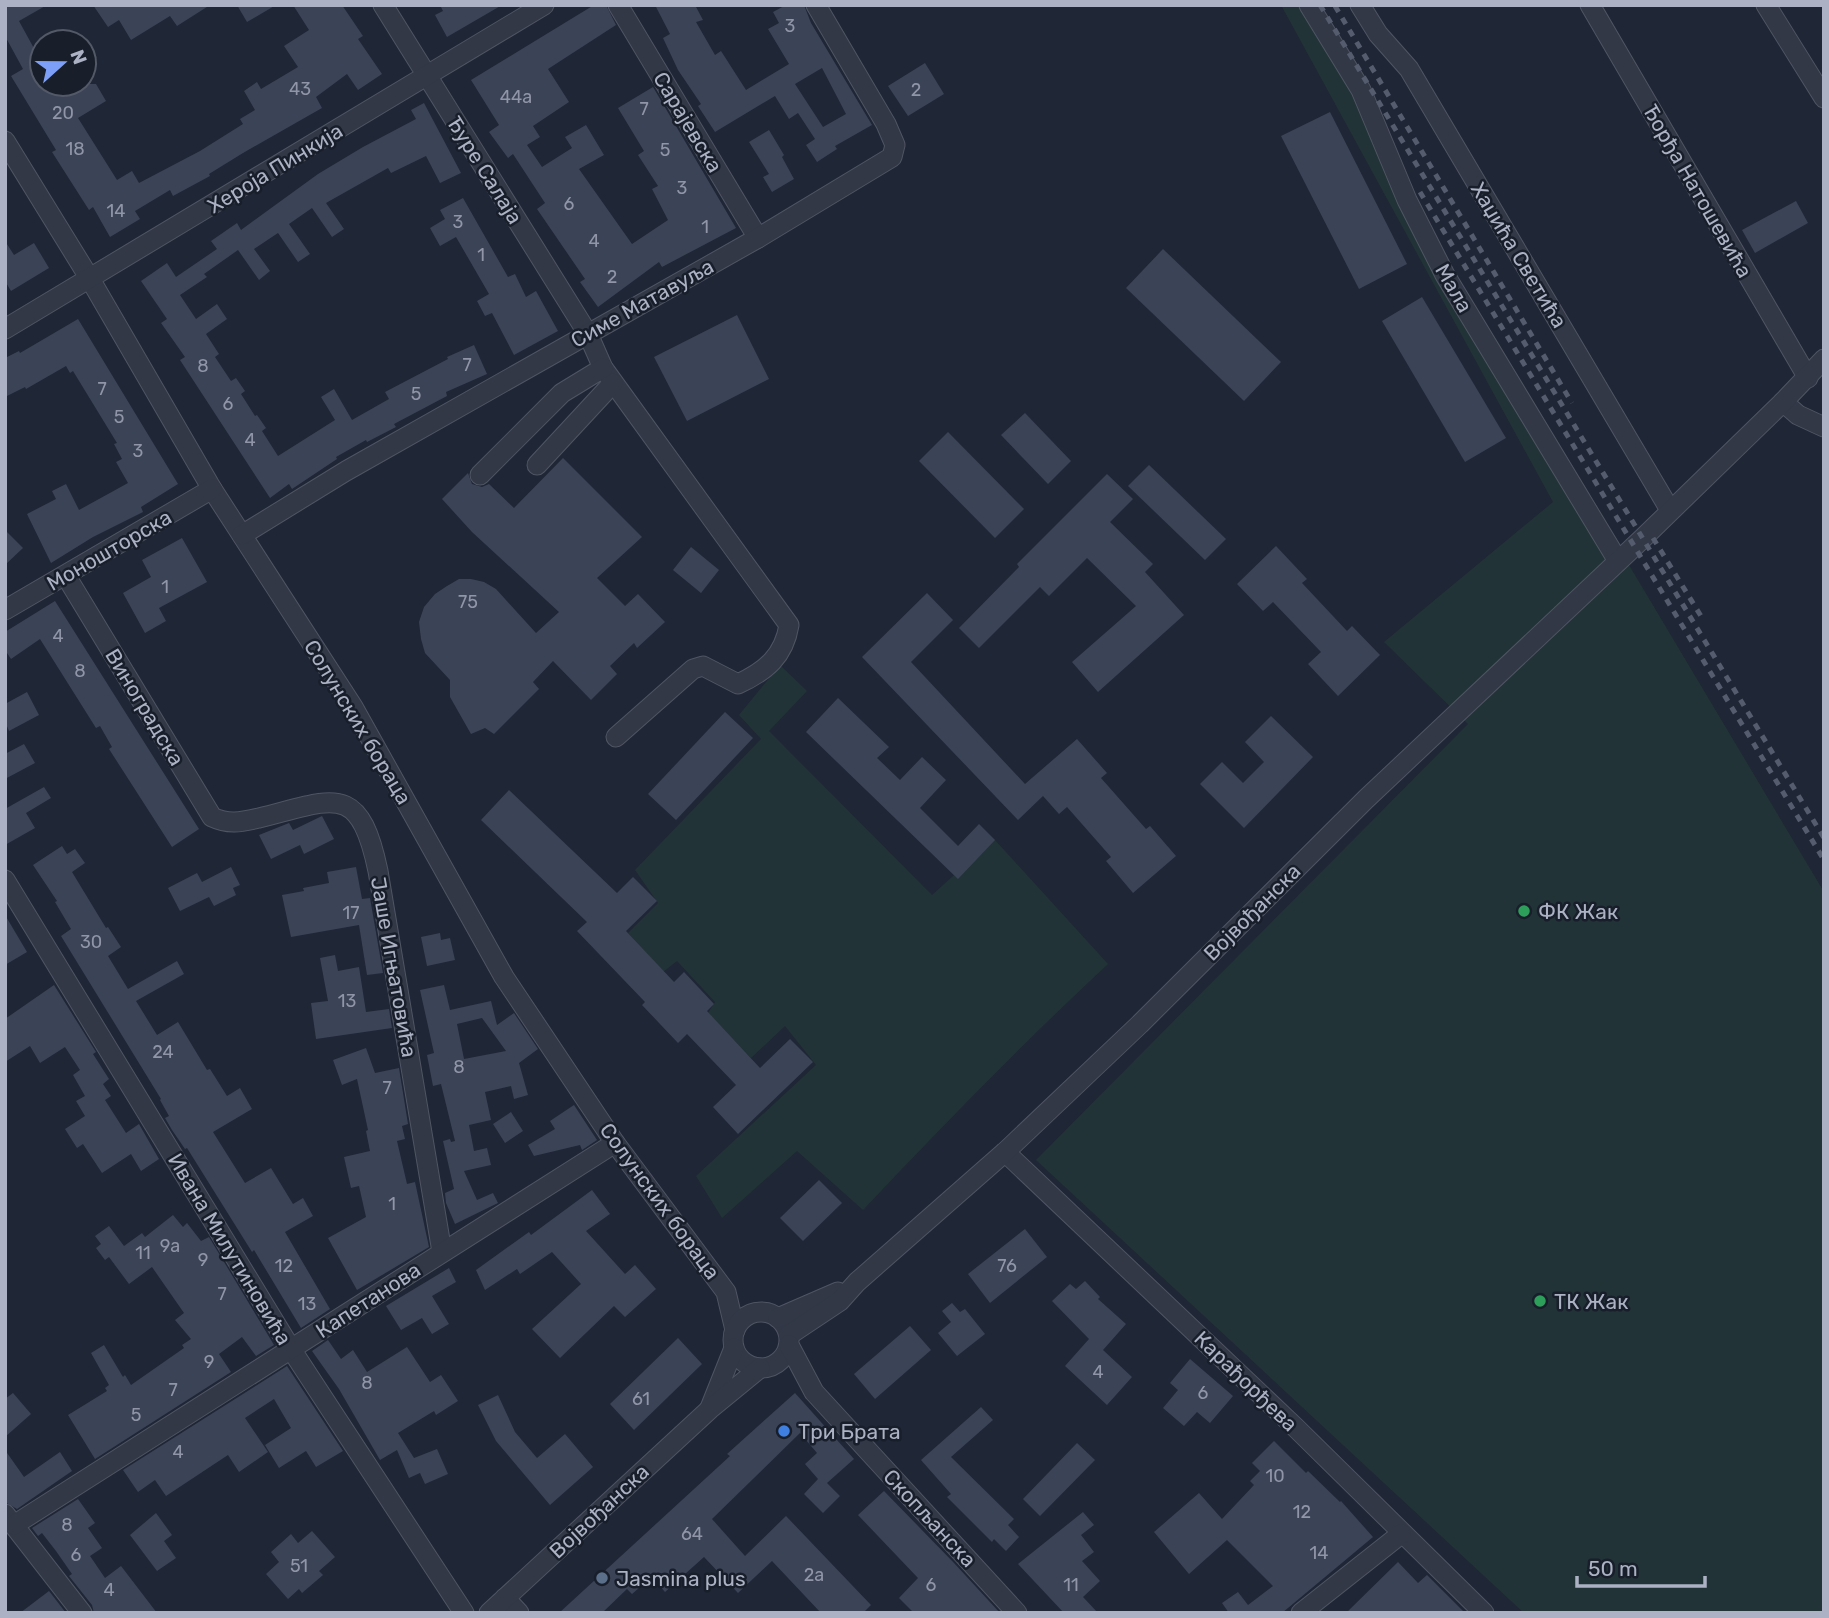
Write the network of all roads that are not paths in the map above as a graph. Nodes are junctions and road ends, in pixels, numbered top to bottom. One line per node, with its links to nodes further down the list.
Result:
1 (383, 5): 9 (street, Ђуре Салаја)
2 (544, 5): 9 (street, Хероја Пинкија)
3 (618, 5): 12 (street, Сарајевска)
4 (816, 5): 12 (street, Симе Матавуља)
5 (1309, 5): 26 (street, Мала)
6 (1360, 5): 24 (street, Хаџића Светића)
7 (1590, 5): 18 (street, Ђорђа Натошевића)
8 (1766, 5): 10 (street)
9 (426, 76): 13 (street, Хероја Пинкија); 15 (street, Ђуре Салаја)
10 (1824, 98)
11 (5, 141): 13 (street, Солунских бораца)
12 (758, 238): 15 (street, Симе Матавуља)
13 (90, 279): 14 (street, Хероја Пинкија); 23 (street, Солунских бораца)
14 (5, 328)
15 (588, 334): 17 (street, Ђуре Салаја); 25 (street, Симе Матавуља)
16 (1824, 359): 18 (street, Војвођанска)
17 (608, 375): 21 (street); 22 (street); 29 (street, Ђуре Салаја)
18 (1808, 377): 19 (street, Војвођанска)
19 (1783, 402): 20 (street); 24 (street, Војвођанска)
20 (1824, 427)
21 (537, 465)
22 (480, 475)
23 (212, 489): 25 (street, Солунских бораца); 27 (street, Моношторска)
24 (1670, 510): 26 (street, Војвођанска)
25 (242, 535): 32 (street, Солунских бораца)
26 (1618, 561): 33 (street, Војвођанска)
27 (66, 576): 28 (street, Моношторска); 30 (street, Виноградска)
28 (5, 610)
29 (616, 737)
30 (234, 824): 34 (street, Јаше Игњатовића)
31 (5, 880): 38 (street, Ивана Милутиновића)
32 (615, 1143): 34 (street, Капетанова); 35 (street, Солунских бораца)
33 (1005, 1152): 36 (street, Војвођанска); 43 (street, Карађорђева)
34 (442, 1252): 38 (street, Капетанова)
35 (726, 1292): 36 (street, Солунских бораца); 37 (street, Солунских бораца)
36 (779, 1328): 37 (street); 39 (street); 40 (street, Скопљанска)
37 (734, 1339): 39 (street); 41 (street, Војвођанска)
38 (291, 1349): 42 (street, Капетанова); 46 (street, Ивана Милутиновића)
39 (766, 1367): 40 (street, Скопљанска); 41 (street, Војвођанска)
40 (814, 1392): 49 (street, Скопљанска)
41 (710, 1409): 44 (street, Војвођанска)
42 (10, 1519): 45 (street)
43 (1402, 1534): 50 (street); 51 (street, Карађорђева)
44 (505, 1598): 47 (street, Војвођанска); 48 (street)
45 (82, 1613)
46 (464, 1613)
47 (489, 1613)
48 (519, 1613)
49 (1017, 1613)
50 (1301, 1613)
51 (1484, 1613)

